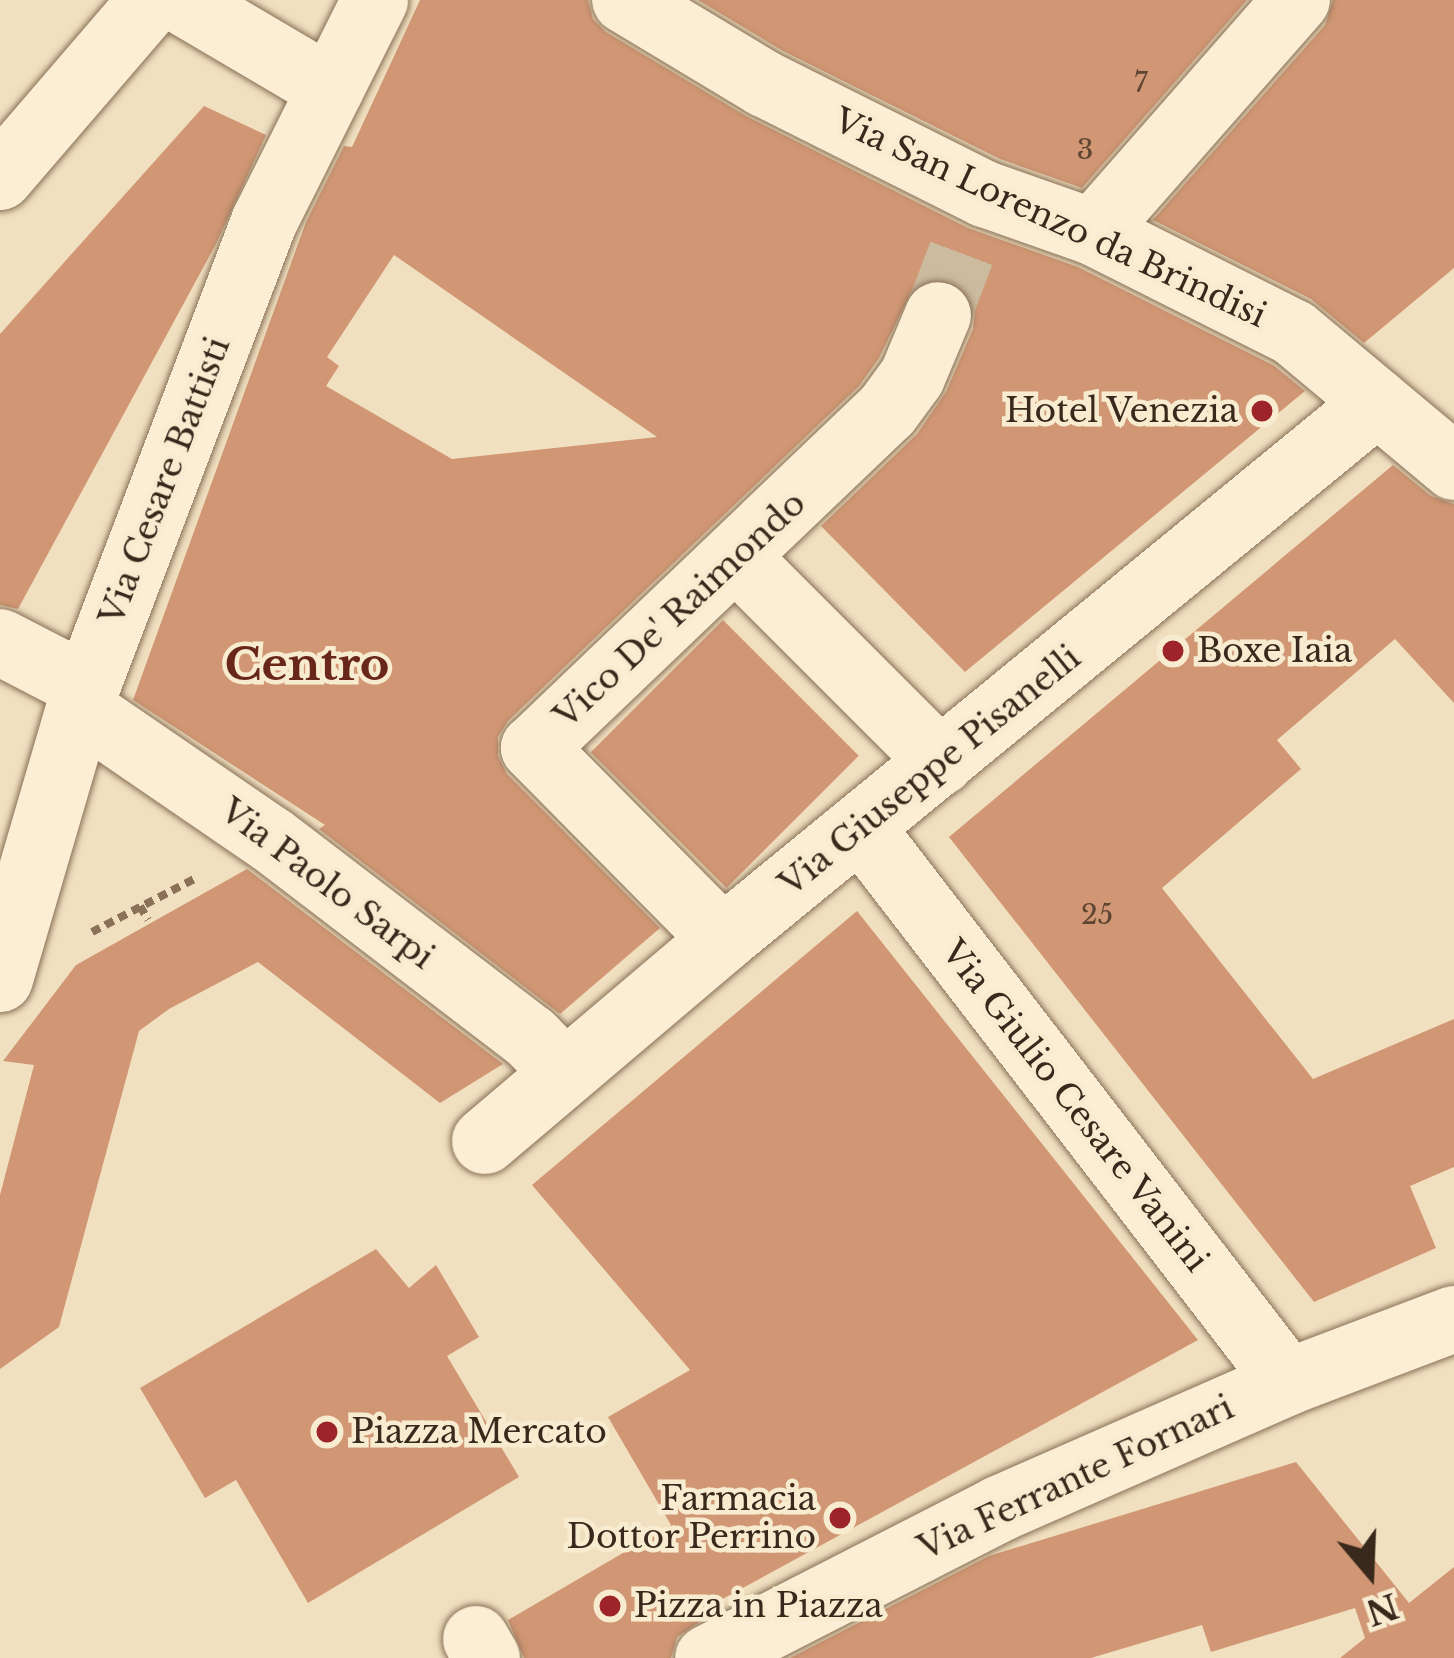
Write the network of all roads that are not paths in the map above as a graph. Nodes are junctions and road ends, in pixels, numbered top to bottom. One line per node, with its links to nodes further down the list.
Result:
1 (152, 0): 7 (street)
2 (180, 0): 6 (street)
3 (375, 0): 6 (street, Via Cesare Battisti)
4 (625, 0): 8 (street, Via San Lorenzo da Brindisi)
5 (1297, 0): 8 (street)
6 (331, 89): 14 (street, Via Cesare Battisti)
7 (0, 177)
8 (1093, 232): 10 (street, Via San Lorenzo da Brindisi)
9 (938, 315): 12 (street, Vico De' Raimondo)
10 (1377, 403): 11 (street, Via San Lorenzo da Brindisi); 15 (street, Via Giuseppe Pisanelli)
11 (1454, 467)
12 (738, 559): 15 (street); 17 (street, Vico De' Raimondo)
13 (0, 642): 14 (street, Via Paolo Sarpi)
14 (83, 697): 18 (street, Via Cesare Battisti); 19 (street, Via Paolo Sarpi)
15 (941, 762): 16 (street, Via Giuseppe Pisanelli)
16 (862, 829): 17 (street, Via Giuseppe Pisanelli); 22 (street, Via Giulio Cesare Vanini)
17 (723, 939): 19 (street, Via Giuseppe Pisanelli)
18 (0, 979)
19 (565, 1073): 20 (street, Via Giuseppe Pisanelli)
20 (485, 1141)
21 (1454, 1319): 22 (street, Via Ferrante Fornari)
22 (1288, 1382): 23 (street, Via Ferrante Fornari)
23 (708, 1658)

